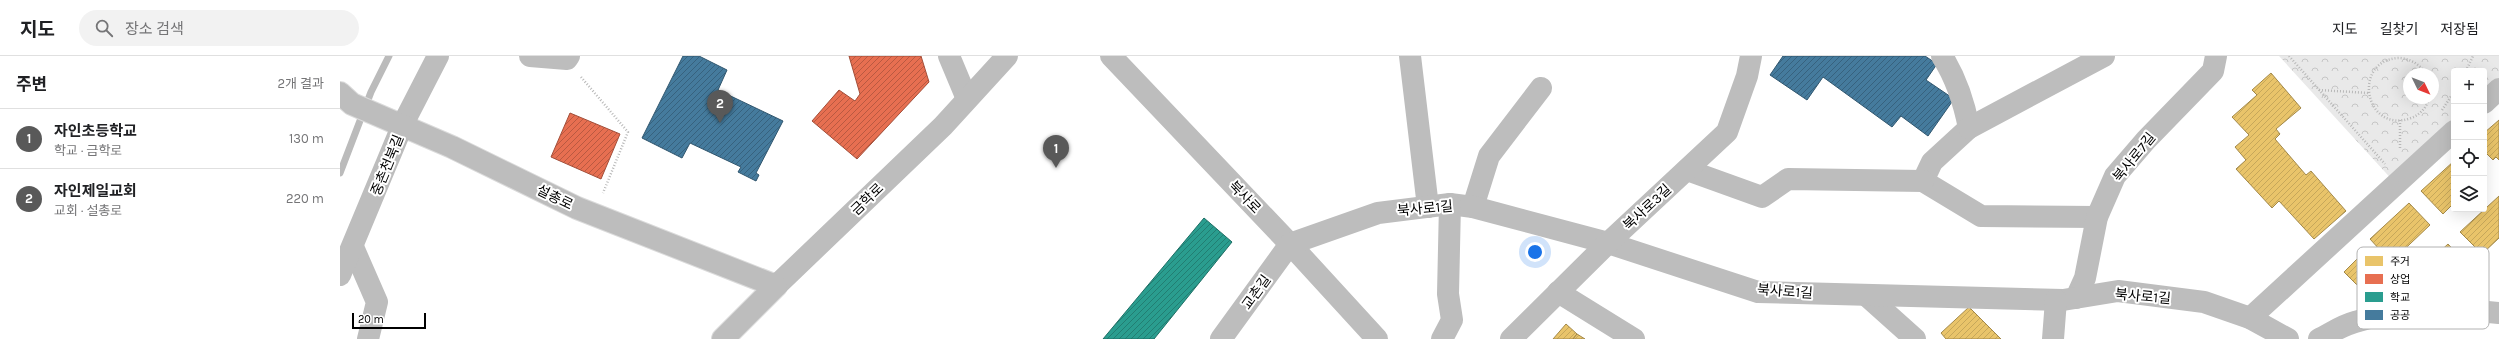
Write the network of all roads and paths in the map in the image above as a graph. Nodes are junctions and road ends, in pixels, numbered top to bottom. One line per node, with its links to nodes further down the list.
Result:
1 (438, 56): 24 (street, 중촌천북길)
2 (530, 56): 13 (street)
3 (949, 56): 21 (street)
4 (1007, 56): 21 (street, 금학로)
5 (1110, 56): 36 (street, 북사로)
6 (1410, 56): 32 (street)
7 (1751, 56): 27 (street, 북사로3길)
8 (1942, 56): 25 (street)
9 (2104, 56): 25 (street)
10 (2216, 56): 34 (street, 북사로7길)
11 (2289, 56): 18 (path)
12 (2473, 56): 15 (path)
13 (568, 58): 33 (path)
14 (2421, 68): 19 (path)
15 (2467, 68)
16 (1541, 88): 31 (street)
17 (2499, 89): 22 (street)
18 (2319, 90): 19 (path); 28 (path)
19 (2369, 93): 23 (path)
20 (346, 98): 24 (street, 설총로)
21 (967, 99): 39 (street, 금학로)
22 (2487, 100)
23 (2426, 104)
24 (403, 124): 33 (street, 설총로); 37 (street, 중촌천북길)
25 (1969, 128): 29 (street)
26 (2451, 134): 28 (street)
27 (1687, 170): 29 (street); 35 (street, 북사로3길)
28 (2400, 180): 45 (street)
29 (1923, 181): 34 (street)
30 (1450, 204): 31 (street, 북사로1길); 32 (street, 북사로1길); 52 (street)
31 (1473, 206): 35 (street, 북사로1길)
32 (1428, 207): 36 (street, 북사로1길)
33 (594, 215): 39 (street, 설총로)
34 (2097, 218): 42 (street, 북사로7길)
35 (1608, 243): 40 (street, 북사로3길); 41 (street, 북사로1길)
36 (1290, 244): 50 (street, 교촌길); 51 (street, 북사로)
37 (353, 247): 38 (street, 중촌천북길); 48 (street)
38 (340, 275)
39 (776, 286): 49 (street, 금학로)
40 (1558, 292): 53 (street, 북사로3길); 54 (street)
41 (1867, 296): 42 (street, 북사로1길); 47 (street)
42 (2066, 299): 45 (street, 북사로1길); 55 (street, 북사로7길)
43 (2489, 312): 44 (street)
44 (2499, 313)
45 (2250, 318): 56 (street, 북사로1길)
46 (2357, 321): 57 (street)
47 (1904, 335)
48 (368, 339)
49 (723, 339)
50 (1221, 339)
51 (1377, 339)
52 (1442, 339)
53 (1511, 339)
54 (1634, 339)
55 (2053, 339)
56 (2288, 339)
57 (2319, 339)

